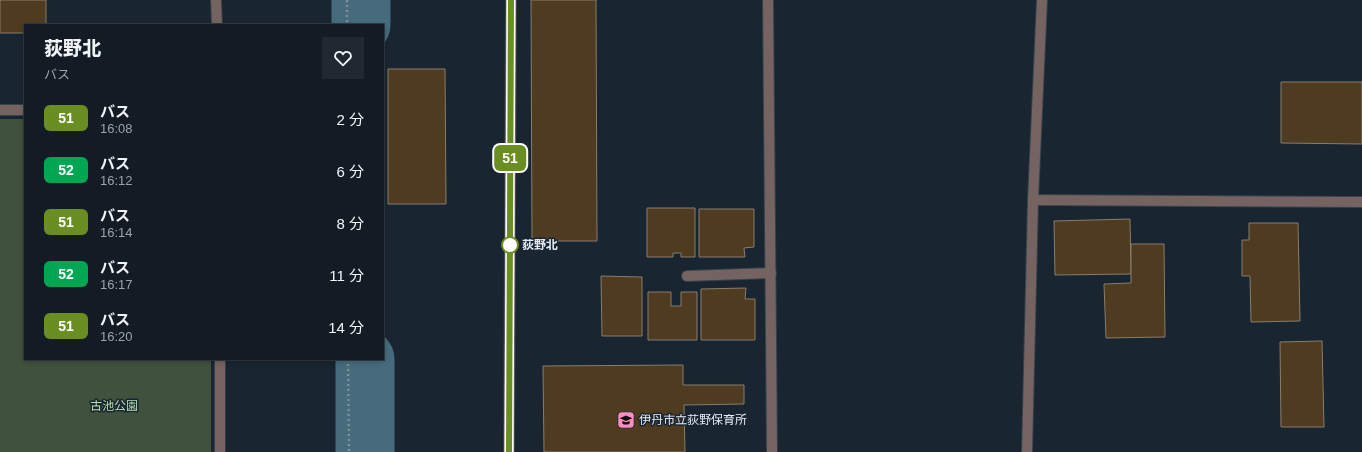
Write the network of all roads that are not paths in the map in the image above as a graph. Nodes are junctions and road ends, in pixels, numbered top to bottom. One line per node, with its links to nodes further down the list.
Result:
1 (216, 0): 5 (street)
2 (511, 0): 14 (street)
3 (768, 0): 10 (street)
4 (1042, 0): 8 (street)
5 (217, 24)
6 (0, 110): 7 (street)
7 (24, 110)
8 (1033, 200): 9 (street); 16 (street)
9 (1362, 202)
10 (771, 273): 11 (street); 15 (street)
11 (687, 276)
12 (220, 360): 13 (street)
13 (220, 452)
14 (509, 452)
15 (772, 452)
16 (1027, 452)

